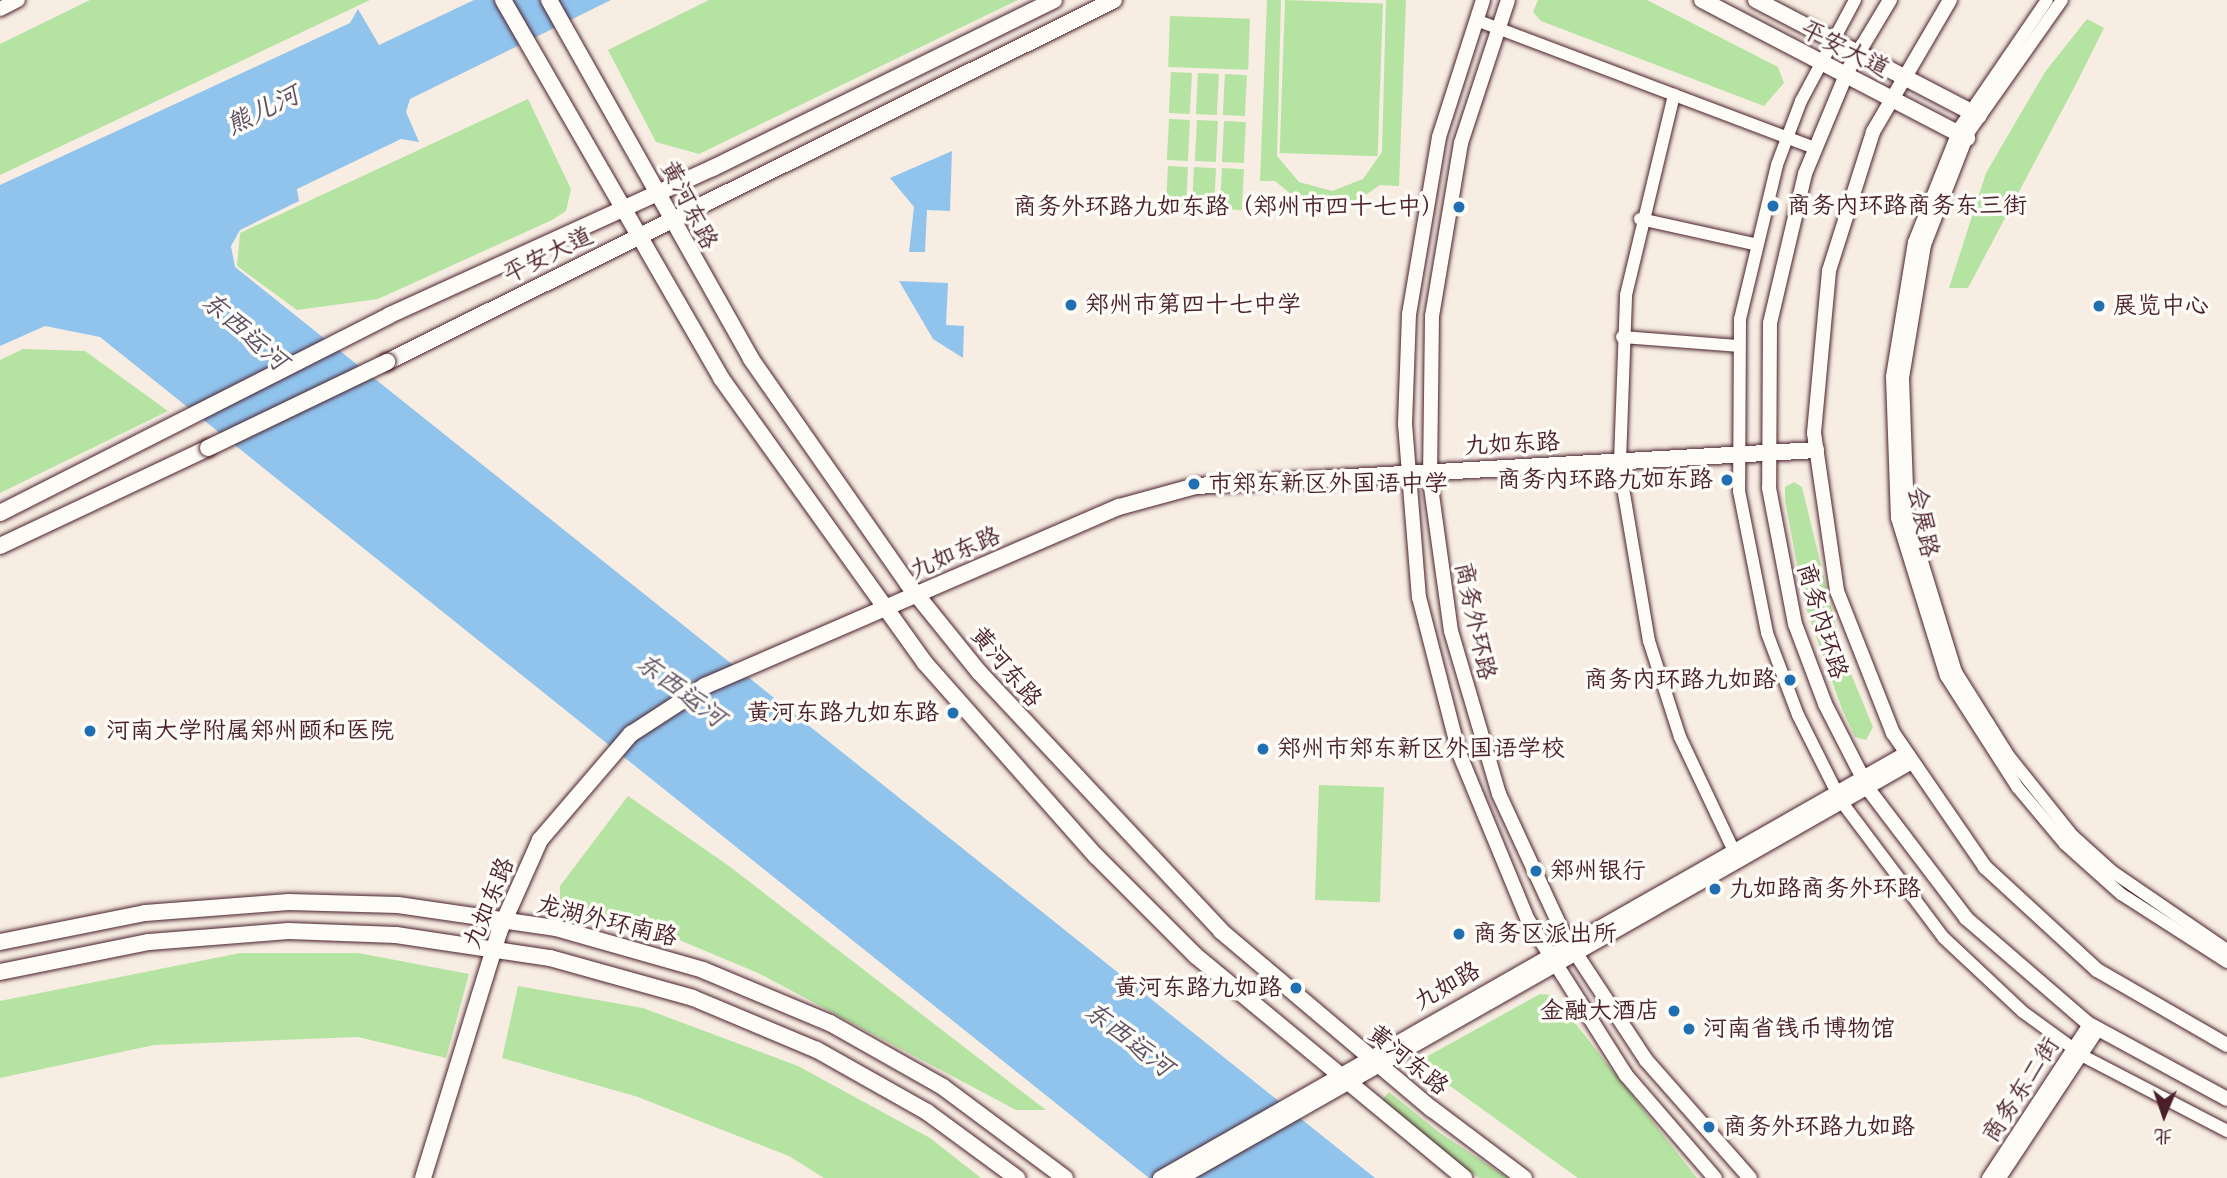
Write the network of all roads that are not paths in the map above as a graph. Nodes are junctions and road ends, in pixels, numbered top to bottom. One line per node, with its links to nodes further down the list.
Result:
1 (18, 0): 15 (street)
2 (503, 0): 30 (main road)
3 (549, 0): 29 (main road, 黄河东路)
4 (1054, 0): 29 (main road, 平安大道)
5 (1114, 0): 32 (main road, 平安大道)
6 (1483, 0): 16 (street, 商务外环路)
7 (1508, 0): 17 (street, 商务外环路)
8 (1702, 0): 20 (main road, 平安大道)
9 (1756, 0): 18 (main road, 平安大道)
10 (1855, 0): 18 (street)
11 (1890, 0): 19 (street, 商务内环路)
12 (1951, 0): 22 (street, 商务内环路)
13 (2048, 0): 25 (street, 会展路)
14 (2062, 0): 25 (street, 会展路)
15 (0, 9)
16 (1476, 20): 17 (street); 42 (street, 商务外环路)
17 (1497, 28): 23 (street); 41 (street, 商务外环路)
18 (1831, 39): 19 (main road, 平安大道); 20 (street)
19 (1857, 53): 21 (street, 商务内环路); 22 (main road, 平安大道)
20 (1819, 61): 21 (main road, 平安大道); 27 (street)
21 (1846, 75): 24 (main road, 平安大道); 28 (street, 商务内环路)
22 (1901, 76): 24 (street, 商务内环路); 25 (main road, 平安大道)
23 (1674, 95): 27 (street); 31 (street)
24 (1890, 98): 26 (main road, 平安大道); 37 (street, 商务内环路)
25 (1974, 114): 26 (street, 会展路)
26 (1962, 135): 55 (street, 会展路); 57 (street, 会展路)
27 (1787, 138): 28 (street); 34 (street)
28 (1815, 148): 38 (street, 商务内环路)
29 (657, 194): 30 (main road, 平安大道); 32 (main road, 黄河东路)
30 (622, 211): 33 (main road); 43 (main road, 平安大道)
31 (1640, 219): 34 (street); 35 (street)
32 (671, 221): 33 (main road, 平安大道); 45 (main road, 黄河东路)
33 (637, 237): 44 (main road, 平安大道, bridge); 46 (main road)
34 (1754, 244): 36 (street)
35 (1622, 337): 36 (street); 40 (street)
36 (1738, 346): 39 (street)
37 (1816, 454): 38 (main road, 九如东路); 47 (street, 商务内环路)
38 (1767, 457): 39 (main road, 九如东路); 48 (street, 商务内环路)
39 (1737, 459): 40 (main road, 九如东路); 49 (street)
40 (1620, 465): 41 (main road, 九如东路); 50 (street)
41 (1430, 475): 42 (main road, 九如东路); 54 (street, 商务外环路)
42 (1407, 477): 45 (main road, 九如东路); 56 (street, 商务外环路)
43 (0, 513)
44 (0, 546)
45 (919, 598): 46 (main road, 九如东路); 62 (main road, 黄河东路)
46 (885, 613): 51 (main road, 九如东路); 63 (main road)
47 (1907, 758): 48 (street, 九如路); 60 (street, 商务内环路)
48 (1864, 782): 49 (street, 九如路); 59 (street, 商务内环路)
49 (1838, 796): 50 (street, 九如路); 54 (street, 九如路); 61 (street)
50 (1732, 849): 54 (street, 九如路)
51 (509, 919): 52 (main road, 龙湖外环南路); 53 (main road, 九如东路); 70 (main road, 龙湖外环南路)
52 (0, 942)
53 (499, 948): 58 (main road, 龙湖外环南路); 67 (main road, 九如东路); 68 (main road, 九如东路); 69 (main road, 龙湖外环南路)
54 (1571, 948): 56 (street, 九如路); 76 (street, 商务外环路)
55 (2227, 950)
56 (1551, 960): 62 (street, 九如路); 75 (street, 商务外环路)
57 (2227, 962)
58 (0, 972)
59 (2094, 1027): 61 (street, 商务东二街); 64 (street, 商务内环路)
60 (2227, 1045)
61 (2077, 1052): 66 (street); 77 (street, 商务东二街); 78 (street, 商务东二街)
62 (1373, 1061): 63 (street, 九如路); 74 (main road, 黄河东路)
63 (1340, 1080): 65 (street, 九如路); 73 (main road)
64 (2227, 1099)
65 (1303, 1101): 71 (street, 九如路); 72 (street, 九如路)
66 (2227, 1131)
67 (423, 1178)
68 (432, 1178)
69 (1017, 1178)
70 (1065, 1178)
71 (1160, 1178)
72 (1181, 1178)
73 (1464, 1178)
74 (1524, 1178)
75 (1715, 1178)
76 (1750, 1178)
77 (1988, 1178)
78 (2000, 1178)

